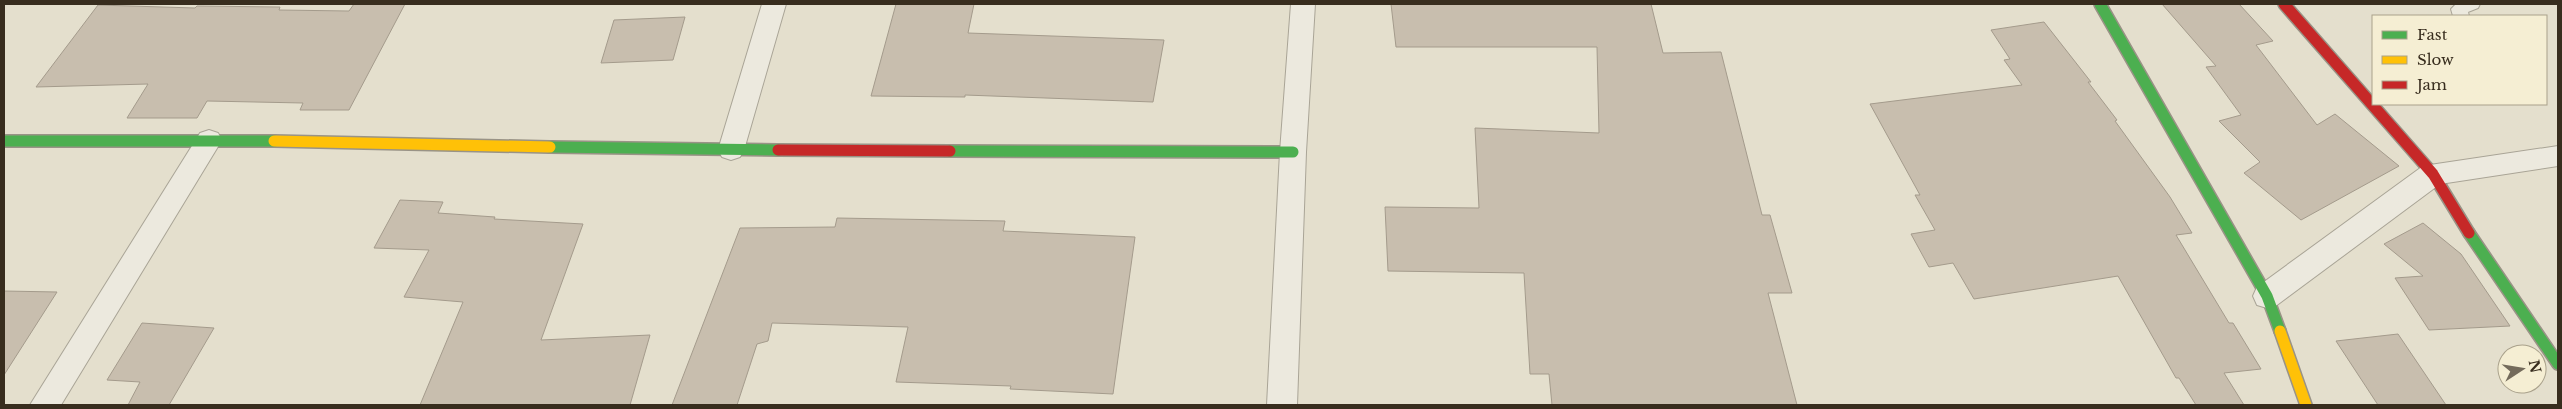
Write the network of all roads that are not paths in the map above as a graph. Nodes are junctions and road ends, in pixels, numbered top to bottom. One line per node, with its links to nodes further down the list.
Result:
1 (774, 4): 11 (street)
2 (1303, 4): 12 (street)
3 (2100, 4): 15 (street)
4 (2284, 4): 7 (street)
5 (2472, 4): 6 (lane)
6 (2461, 15)
7 (2372, 104)
8 (2373, 105): 14 (street)
9 (209, 140): 10 (street); 11 (street); 17 (street)
10 (4, 141)
11 (731, 150): 12 (street)
12 (1293, 152): 18 (street)
13 (2558, 156): 14 (street)
14 (2433, 174): 15 (street); 16 (street)
15 (2268, 296): 19 (street)
16 (2558, 364)
17 (45, 405)
18 (1282, 405)
19 (2306, 405)

